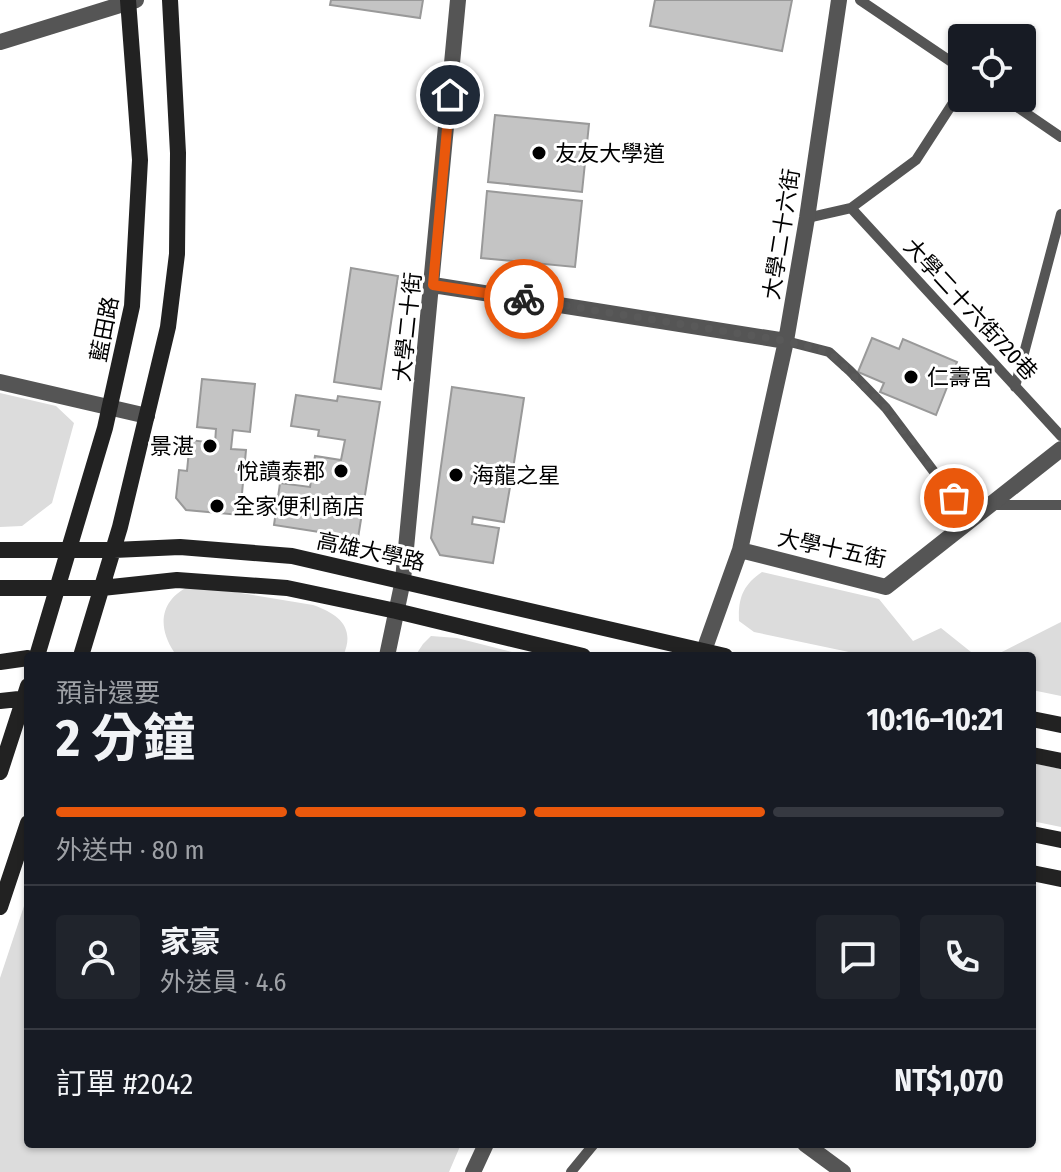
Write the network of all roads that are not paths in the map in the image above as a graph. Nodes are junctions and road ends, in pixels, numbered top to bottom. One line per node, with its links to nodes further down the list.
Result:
1 (170, 0): 19 (street)
2 (458, 0): 14 (street, 大學二十街)
3 (839, 0): 13 (street, 大學二十六街)
4 (860, 0): 7 (lane)
5 (131, 1): 6 (street); 18 (street, 藍田路)
6 (0, 42)
7 (948, 60)
8 (948, 111): 11 (lane)
9 (1024, 112): 10 (lane)
10 (1061, 137)
11 (851, 208): 13 (lane); 17 (lane, 大學二十六街720巷)
12 (1061, 214): 17 (lane)
13 (807, 218): 15 (street, 大學二十六街)
14 (433, 285): 15 (street); 29 (street, 大學二十街)
15 (786, 341): 24 (lane); 28 (street, 大學二十六街)
16 (0, 382): 18 (street)
17 (1015, 387): 20 (lane, 大學二十六街720巷)
18 (110, 407): 19 (street); 26 (street, 藍田路)
19 (147, 416): 27 (street)
20 (1061, 436)
21 (1061, 449): 22 (street, 大學十五街)
22 (989, 505): 23 (lane); 24 (street, 大學十五街)
23 (1061, 505)
24 (971, 521): 28 (street, 大學十五街)
25 (0, 550): 26 (street, 高雄大學路)
26 (69, 550): 27 (street, 高雄大學路); 31 (street, 藍田路)
27 (114, 550): 29 (street, 高雄大學路); 32 (street)
28 (740, 550): 39 (street, 大學二十六街)
29 (403, 580): 33 (street, 大學二十街); 38 (street, 高雄大學路)
30 (0, 588): 31 (street)
31 (59, 588): 32 (street); 34 (street, 藍田路)
32 (102, 588): 33 (street); 35 (street)
33 (396, 611): 36 (street, 大學二十街); 37 (street)
34 (38, 652)
35 (82, 652)
36 (388, 652)
37 (566, 652)
38 (695, 652)
39 (704, 652)
40 (24, 659): 41 (street)
41 (0, 662)
42 (24, 695): 43 (street)
43 (0, 701)
44 (24, 703): 49 (street)
45 (1036, 720): 46 (street)
46 (1061, 725)
47 (1036, 756): 48 (street)
48 (1061, 761)
49 (0, 772)
50 (24, 835): 55 (street)
51 (1036, 835): 52 (street)
52 (1061, 840)
53 (1036, 874): 54 (street)
54 (1061, 879)
55 (0, 907)
56 (484, 1148): 59 (street)
57 (591, 1148): 60 (lane)
58 (810, 1148): 61 (street)
59 (473, 1172)
60 (571, 1172)
61 (843, 1172)

